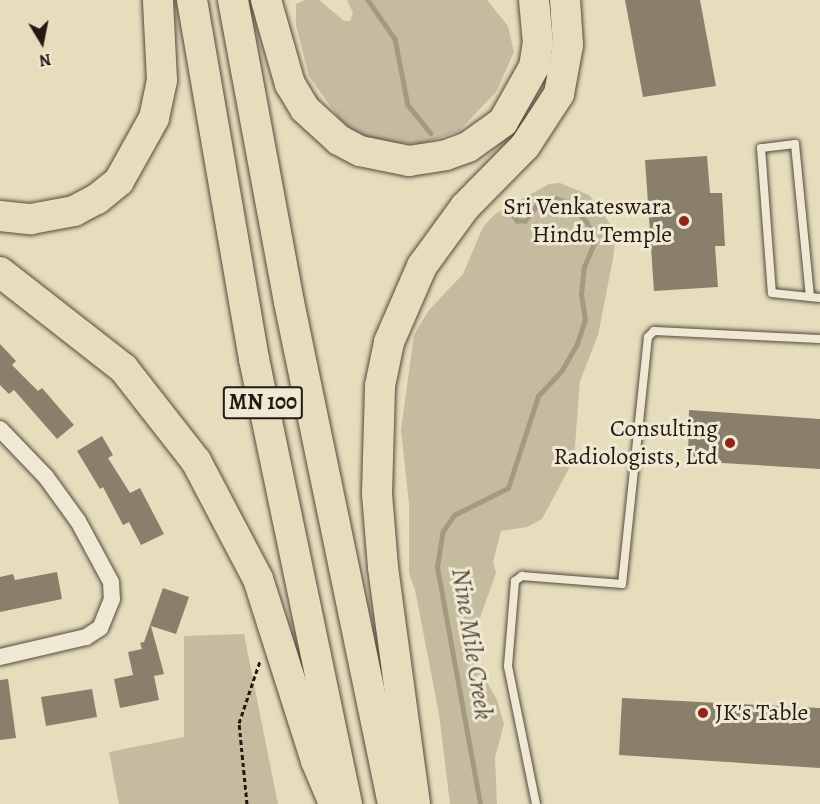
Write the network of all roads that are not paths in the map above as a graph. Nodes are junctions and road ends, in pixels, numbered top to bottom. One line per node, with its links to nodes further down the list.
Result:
1 (158, 0): 7 (highway)
2 (192, 0): 15 (highway, MN 100)
3 (233, 0): 16 (highway, MN 100)
4 (266, 0): 5 (highway)
5 (534, 0)
6 (565, 0): 17 (highway)
7 (0, 216)
8 (0, 273): 14 (highway)
9 (810, 297): 9 (lane); 10 (lane)
10 (820, 298)
11 (820, 339): 18 (lane)
12 (0, 429): 13 (street)
13 (0, 657)
14 (334, 804)
15 (347, 804)
16 (393, 804)
17 (415, 804)
18 (536, 804)

